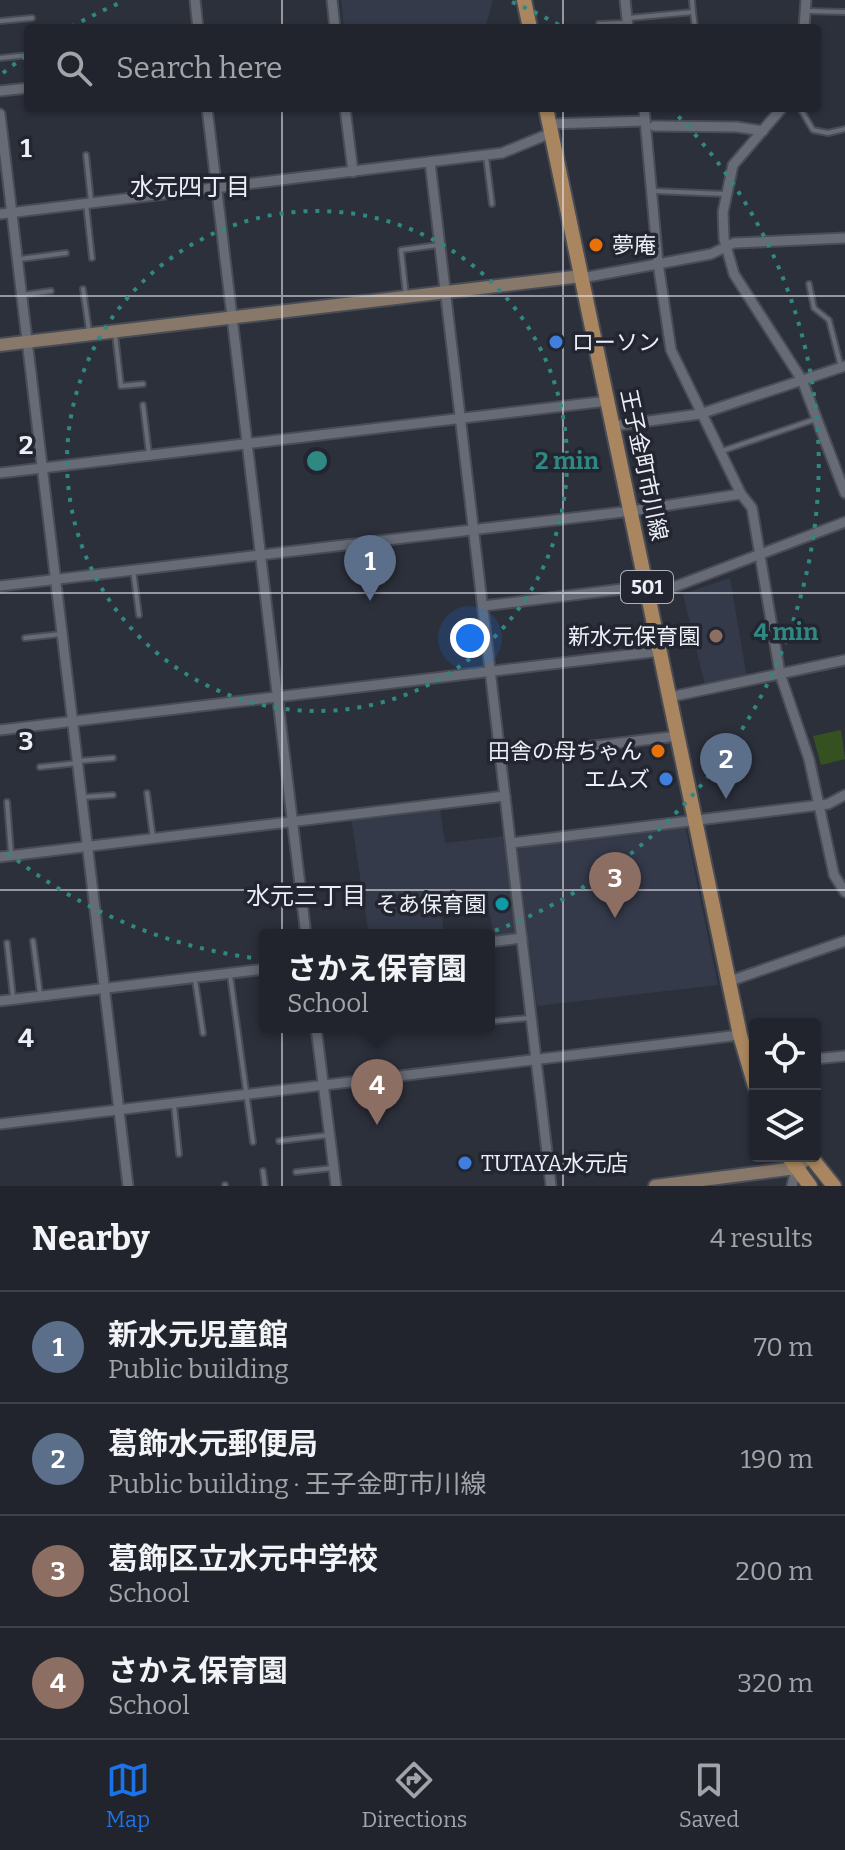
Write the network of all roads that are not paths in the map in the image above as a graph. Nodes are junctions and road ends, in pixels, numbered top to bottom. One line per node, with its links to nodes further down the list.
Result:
1 (195, 0): 12 (street)
2 (332, 0): 13 (street)
3 (524, 0): 14 (main road)
4 (625, 0): 11 (street)
5 (692, 1): 7 (lane)
6 (806, 6): 8 (lane)
7 (693, 12): 11 (lane); 16 (lane)
8 (845, 12)
9 (32, 18): 10 (lane)
10 (0, 21)
11 (628, 23): 15 (lane)
12 (198, 24)
13 (335, 24)
14 (529, 24)
15 (599, 24)
16 (694, 24)
17 (24, 55): 18 (lane)
18 (0, 58)
19 (24, 88): 20 (street)
20 (0, 91)
21 (208, 112): 36 (street)
22 (346, 112): 35 (street)
23 (547, 112): 29 (main road, 王子金町市川線 / 501)
24 (646, 112): 28 (street)
25 (779, 112): 31 (street)
26 (802, 112): 30 (lane)
27 (0, 114): 41 (street)
28 (650, 124): 29 (street); 31 (street); 37 (street)
29 (550, 129): 33 (street); 50 (main road, 王子金町市川線 / 501)
30 (845, 129)
31 (763, 131): 38 (street)
32 (86, 155): 39 (lane)
33 (486, 155): 34 (street); 40 (lane)
34 (430, 162): 35 (street); 44 (street)
35 (353, 172): 36 (street)
36 (217, 188): 39 (street); 57 (street)
37 (652, 191): 38 (lane); 49 (street)
38 (726, 194): 45 (street)
39 (89, 203): 41 (street); 47 (lane)
40 (492, 204)
41 (11, 213): 42 (street); 48 (street)
42 (0, 214)
43 (845, 238): 45 (street)
44 (440, 245): 54 (street); 56 (lane)
45 (726, 247): 49 (street); 63 (street)
46 (66, 253): 48 (lane)
47 (92, 258)
48 (17, 260): 55 (street)
49 (658, 263): 50 (street); 67 (street)
50 (582, 277): 54 (street); 65 (main road, 王子金町市川線 / 501)
51 (809, 284): 62 (lane)
52 (83, 289): 59 (lane)
53 (51, 291): 55 (lane)
54 (445, 293): 56 (street); 68 (street)
55 (22, 295): 60 (street)
56 (406, 298): 57 (street)
57 (232, 318): 58 (street); 71 (street)
58 (115, 332): 59 (street); 64 (lane)
59 (89, 335): 60 (street)
60 (27, 342): 61 (street); 74 (street)
61 (0, 345)
62 (843, 366): 63 (street)
63 (802, 380): 67 (street); 69 (street)
64 (143, 384)
65 (607, 401): 68 (street); 70 (main road, 王子金町市川線 / 501)
66 (143, 405): 73 (lane)
67 (700, 414): 70 (street); 72 (street)
68 (461, 418): 71 (street); 80 (street)
69 (816, 419): 72 (lane); 76 (street)
70 (613, 426): 78 (main road, 王子金町市川線 / 501)
71 (248, 444): 73 (street); 82 (street)
72 (720, 451): 77 (street)
73 (149, 455): 74 (street)
74 (42, 468): 75 (street); 84 (street)
75 (0, 473)
76 (845, 493)
77 (741, 494): 78 (street); 81 (street)
78 (631, 511): 80 (street); 86 (main road, 王子金町市川線 / 501)
79 (845, 522): 81 (street)
80 (474, 530): 82 (street); 87 (street)
81 (761, 553): 86 (street); 94 (street)
82 (260, 555): 83 (street); 96 (street)
83 (133, 570): 84 (street); 88 (lane)
84 (56, 580): 85 (street); 89 (street)
85 (0, 586)
86 (648, 591): 87 (street); 91 (main road, 王子金町市川線 / 501)
87 (483, 606): 93 (street)
88 (139, 615)
89 (63, 634): 90 (lane); 97 (street)
90 (25, 638)
91 (661, 651): 93 (street); 95 (main road, 王子金町市川線 / 501)
92 (845, 660): 94 (street)
93 (491, 672): 96 (street); 100 (street)
94 (780, 674): 95 (street); 110 (street)
95 (670, 697): 99 (main road, 王子金町市川線 / 501)
96 (278, 698): 97 (street); 112 (street)
97 (73, 722): 98 (street); 102 (street)
98 (0, 730)
99 (678, 736): 100 (street); 111 (main road, 王子金町市川線 / 501)
100 (501, 757): 107 (street)
101 (113, 758): 102 (lane)
102 (78, 762): 103 (lane); 108 (street)
103 (40, 767)
104 (147, 793): 113 (lane)
105 (113, 795): 108 (lane)
106 (845, 795): 110 (street)
107 (505, 796): 112 (street); 114 (street)
108 (82, 798): 115 (street)
109 (7, 802): 116 (lane)
110 (818, 805): 111 (street); 118 (street)
111 (696, 820): 114 (street); 128 (main road, 王子金町市川線 / 501)
112 (293, 822): 113 (street); 119 (street)
113 (153, 839): 115 (street)
114 (511, 843): 120 (street)
115 (88, 846): 116 (street); 129 (street)
116 (12, 856): 117 (street)
117 (0, 857)
118 (843, 886)
119 (305, 929)
120 (522, 938): 122 (street); 133 (street)
121 (33, 941): 130 (lane)
122 (495, 941)
123 (845, 941): 128 (street)
124 (7, 943): 131 (lane)
125 (259, 970): 126 (street)
126 (230, 973): 127 (street); 143 (lane)
127 (195, 978): 129 (street); 135 (lane)
128 (730, 981): 137 (main road, 王子金町市川線 / 501)
129 (104, 988): 130 (street); 145 (street)
130 (40, 996): 131 (street)
131 (13, 1000): 132 (street)
132 (0, 1001)
133 (531, 1018): 134 (lane); 141 (street)
134 (495, 1021)
135 (203, 1033)
136 (317, 1033): 142 (street)
137 (740, 1035): 139 (main road, 王子金町市川線 / 501); 141 (street)
138 (845, 1056): 140 (street)
139 (749, 1058)
140 (821, 1058)
141 (536, 1060): 142 (street); 159 (street)
142 (323, 1085): 143 (street); 147 (street)
143 (247, 1095): 144 (street); 149 (lane)
144 (174, 1103): 145 (street); 150 (lane)
145 (119, 1109): 146 (street); 156 (street)
146 (0, 1124)
147 (329, 1135): 148 (lane); 153 (street)
148 (279, 1141)
149 (253, 1142)
150 (179, 1154)
151 (792, 1162): 160 (street); 161 (street); 162 (main road)
152 (815, 1162): 163 (main road)
153 (334, 1168): 155 (lane); 158 (street)
154 (263, 1171): 157 (lane)
155 (296, 1172)
156 (128, 1186)
157 (265, 1186)
158 (336, 1186)
159 (551, 1186)
160 (655, 1186)
161 (792, 1186)
162 (810, 1186)
163 (834, 1186)

